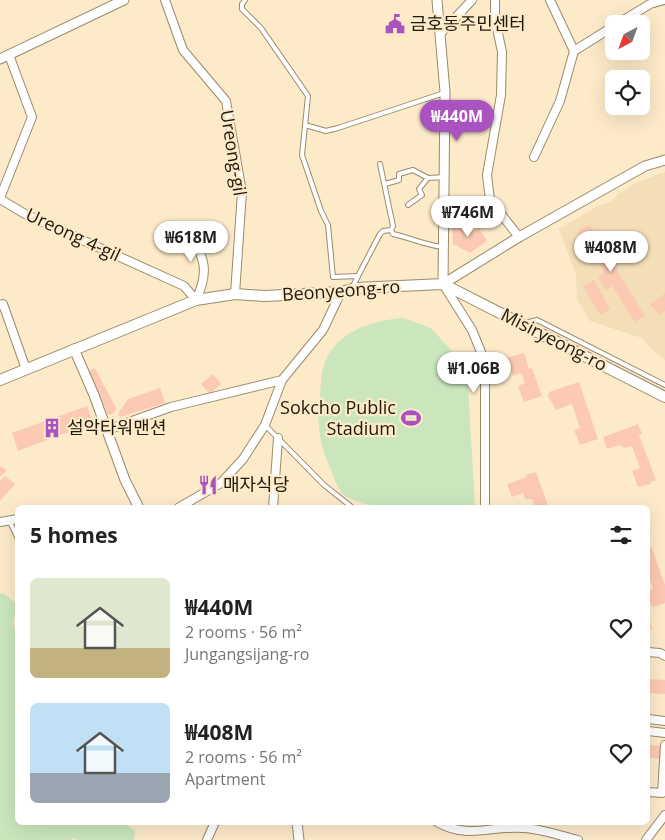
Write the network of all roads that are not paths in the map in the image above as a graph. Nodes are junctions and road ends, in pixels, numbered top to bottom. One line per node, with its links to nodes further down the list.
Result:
1 (124, 0): 13 (street)
2 (165, 0): 32 (street, Ureong-gil)
3 (244, 0): 16 (lane)
4 (437, 0): 11 (street)
5 (472, 0): 11 (street)
6 (496, 0): 27 (street)
7 (550, 0): 12 (street)
8 (664, 0): 9 (street)
9 (632, 15)
10 (605, 32): 12 (street)
11 (441, 33): 15 (street)
12 (574, 51): 17 (street)
13 (9, 54): 14 (street); 23 (street)
14 (0, 59)
15 (445, 92): 16 (lane); 20 (street)
16 (305, 125): 29 (lane)
17 (534, 157)
18 (665, 160): 27 (street, Beonyeong-ro)
19 (380, 164): 22 (lane)
20 (445, 177): 21 (lane); 28 (street)
21 (428, 178): 22 (lane); 24 (lane)
22 (385, 184): 26 (lane)
23 (0, 199): 33 (street, Ureong 4-gil)
24 (408, 205)
25 (187, 227): 33 (street)
26 (391, 230): 28 (lane); 29 (lane)
27 (519, 237): 30 (street, Beonyeong-ro)
28 (444, 247): 30 (street)
29 (358, 276): 31 (lane)
30 (443, 284): 31 (main road, Beonyeong-ro); 35 (main road, Misiryeong-ro); 49 (street)
31 (346, 290): 32 (main road, Beonyeong-ro); 39 (street)
32 (235, 294): 33 (main road, Beonyeong-ro)
33 (196, 300): 36 (main road, Beonyeong-ro)
34 (0, 305): 37 (street)
35 (522, 324): 40 (lane); 41 (main road, Misiryeong-ro)
36 (74, 349): 37 (main road, Beonyeong-ro); 43 (street)
37 (26, 369): 38 (main road, Beonyeong-ro)
38 (0, 380)
39 (282, 380): 42 (street); 43 (street)
40 (665, 385)
41 (665, 397)
42 (265, 424): 44 (lane); 46 (street)
43 (107, 430): 45 (street)
44 (278, 438): 47 (street); 48 (lane)
45 (138, 505)
46 (183, 505)
47 (273, 505)
48 (348, 505)
49 (485, 505)
50 (15, 520): 52 (street)
51 (15, 521): 53 (lane)
52 (0, 522)
53 (15, 533)
54 (650, 652): 55 (street)
55 (665, 656)
56 (650, 719): 57 (street)
57 (665, 721)
58 (650, 731): 59 (street)
59 (665, 733)
60 (665, 746): 61 (street)
61 (650, 792)
62 (665, 815): 71 (street)
63 (214, 825): 68 (street)
64 (298, 825): 69 (street)
65 (442, 825): 67 (street)
66 (485, 825): 67 (street)
67 (484, 831): 70 (street)
68 (207, 840)
69 (300, 840)
70 (578, 840)
71 (646, 840)

